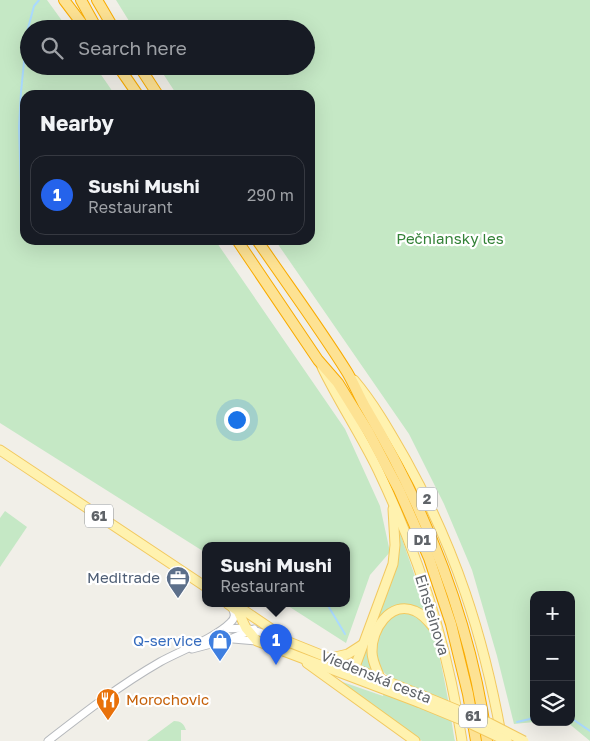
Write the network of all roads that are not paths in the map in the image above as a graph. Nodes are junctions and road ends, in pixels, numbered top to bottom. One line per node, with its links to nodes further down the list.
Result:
1 (64, 0): 4 (highway)
2 (81, 0): 5 (highway)
3 (97, 0): 6 (highway)
4 (79, 20)
5 (92, 20)
6 (109, 20)
7 (124, 75): 9 (highway)
8 (145, 75): 10 (highway)
9 (134, 90)
10 (155, 90)
11 (240, 245): 13 (highway, D1)
12 (260, 245): 14 (highway, D1)
13 (318, 360): 16 (main road, Einsteinova / 2); 38 (highway, D1)
14 (347, 372): 39 (highway, D1); 40 (main road, 2)
15 (0, 450): 17 (main road, 61)
16 (392, 501): 23 (main road, Einsteinova / 2); 27 (main road, 2)
17 (202, 584)
18 (234, 607): 22 (main road, Viedenská cesta / 61)
19 (234, 607): 21 (street)
20 (236, 607): 25 (main road, Viedenská cesta / 61)
21 (222, 630): 22 (street); 28 (street)
22 (250, 630): 24 (street); 25 (street); 26 (main road, Viedenská cesta / 61)
23 (440, 635): 32 (main road, 2); 37 (main road, Einsteinova / 2)
24 (230, 639): 26 (street); 28 (street)
25 (284, 640): 30 (main road, Viedenská cesta / 61)
26 (257, 641): 29 (main road, Viedenská cesta / 61)
27 (362, 644): 30 (main road); 31 (main road, 2)
28 (179, 652): 35 (street)
29 (299, 656): 33 (main road, Viedenská cesta / 61); 36 (main road)
30 (330, 658): 31 (main road, Viedenská cesta / 61)
31 (356, 668): 32 (main road, Viedenská cesta / 61); 33 (main road)
32 (380, 678): 34 (main road, Viedenská cesta / 61)
33 (363, 681): 34 (main road, Viedenská cesta / 61)
34 (420, 699): 41 (main road, Viedenská cesta / 61, bridge); 42 (main road, Viedenská cesta / 61, bridge)
35 (48, 741)
36 (415, 741)
37 (462, 741)
38 (476, 741)
39 (487, 741)
40 (502, 741)
41 (507, 741)
42 (524, 741)

